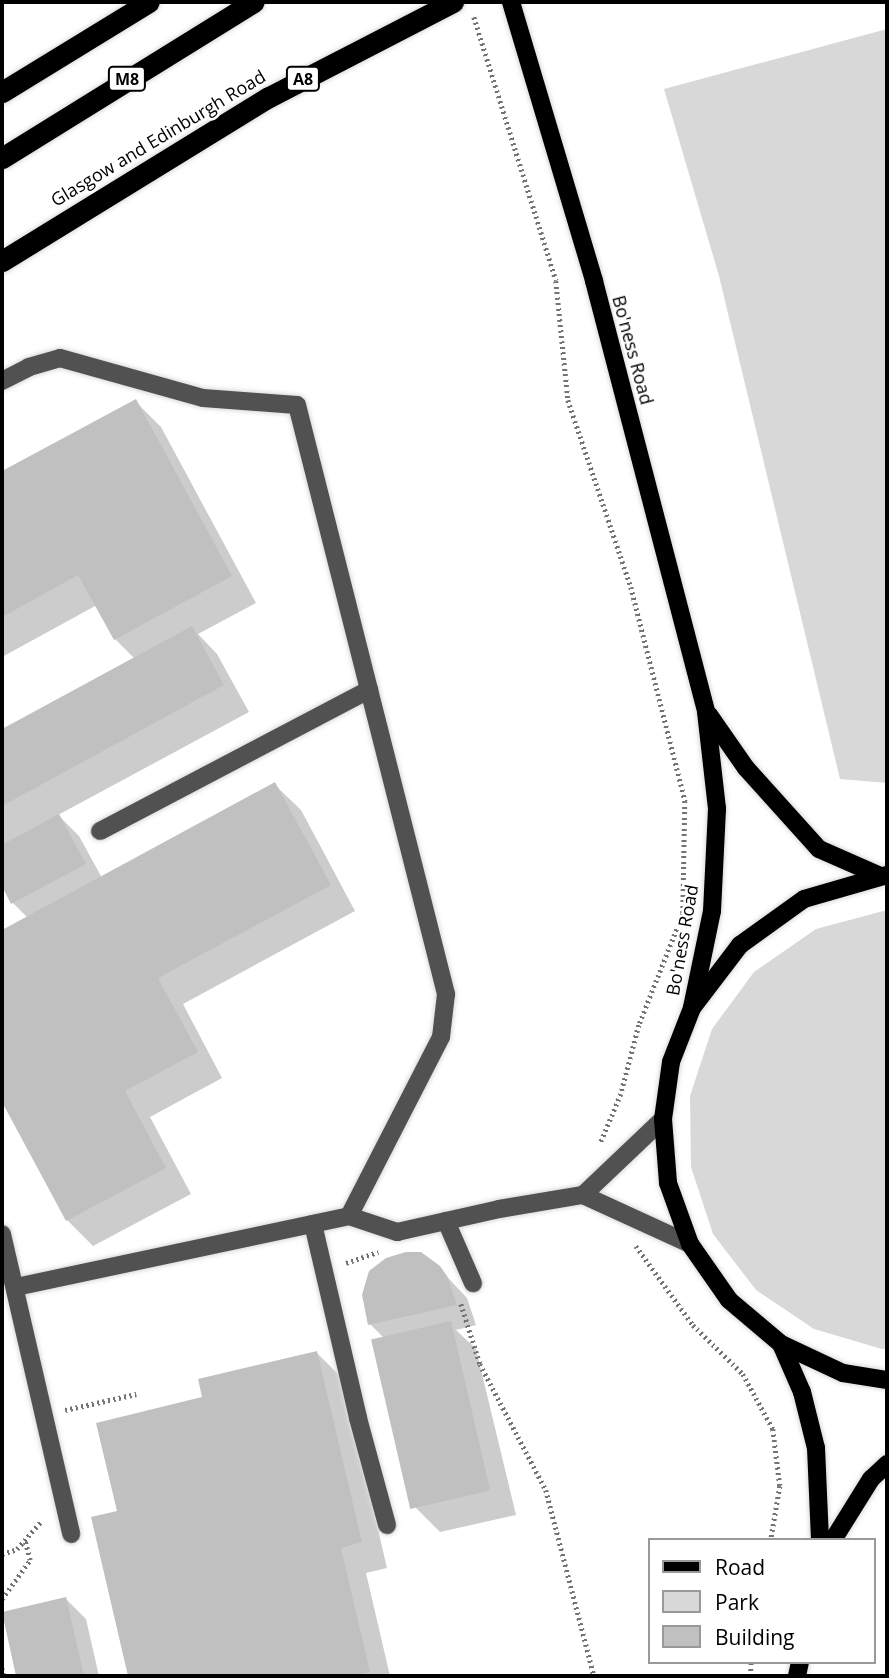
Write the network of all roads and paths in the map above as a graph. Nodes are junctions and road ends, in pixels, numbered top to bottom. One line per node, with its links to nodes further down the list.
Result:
1 (149, 2): 6 (highway)
2 (254, 2): 7 (highway, M8)
3 (453, 2): 8 (highway, Glasgow and Edinburgh Road / A8)
4 (511, 2): 11 (main road, Bo'ness Road)
5 (473, 15): 16 (path)
6 (2, 92)
7 (2, 158)
8 (2, 261)
9 (2, 381): 10 (lane)
10 (369, 690): 12 (lane); 18 (lane)
11 (706, 712): 13 (main road, Bo'ness Road); 14 (main road, Bo'ness Road)
12 (100, 831)
13 (883, 875): 14 (main road)
14 (692, 1008): 15 (main road)
15 (663, 1119): 16 (lane); 23 (main road)
16 (609, 1169): 17 (lane)
17 (583, 1195): 19 (lane); 23 (lane)
18 (349, 1216): 19 (lane); 20 (lane)
19 (446, 1221): 26 (lane)
20 (313, 1224): 27 (lane); 34 (lane)
21 (2, 1234): 27 (lane)
22 (632, 1241): 36 (path)
23 (690, 1244): 29 (main road)
24 (388, 1249): 25 (path)
25 (348, 1276)
26 (474, 1283)
27 (16, 1287): 32 (lane)
28 (461, 1302): 43 (path)
29 (781, 1344): 30 (main road); 37 (main road)
30 (887, 1380)
31 (136, 1394): 32 (path)
32 (44, 1414): 35 (lane)
33 (887, 1464): 38 (main road)
34 (387, 1525)
35 (71, 1534)
36 (771, 1538)
37 (820, 1538)
38 (834, 1538)
39 (25, 1541): 40 (path)
40 (2, 1599)
41 (2, 1668): 42 (path)
42 (4, 1676)
43 (594, 1676)

